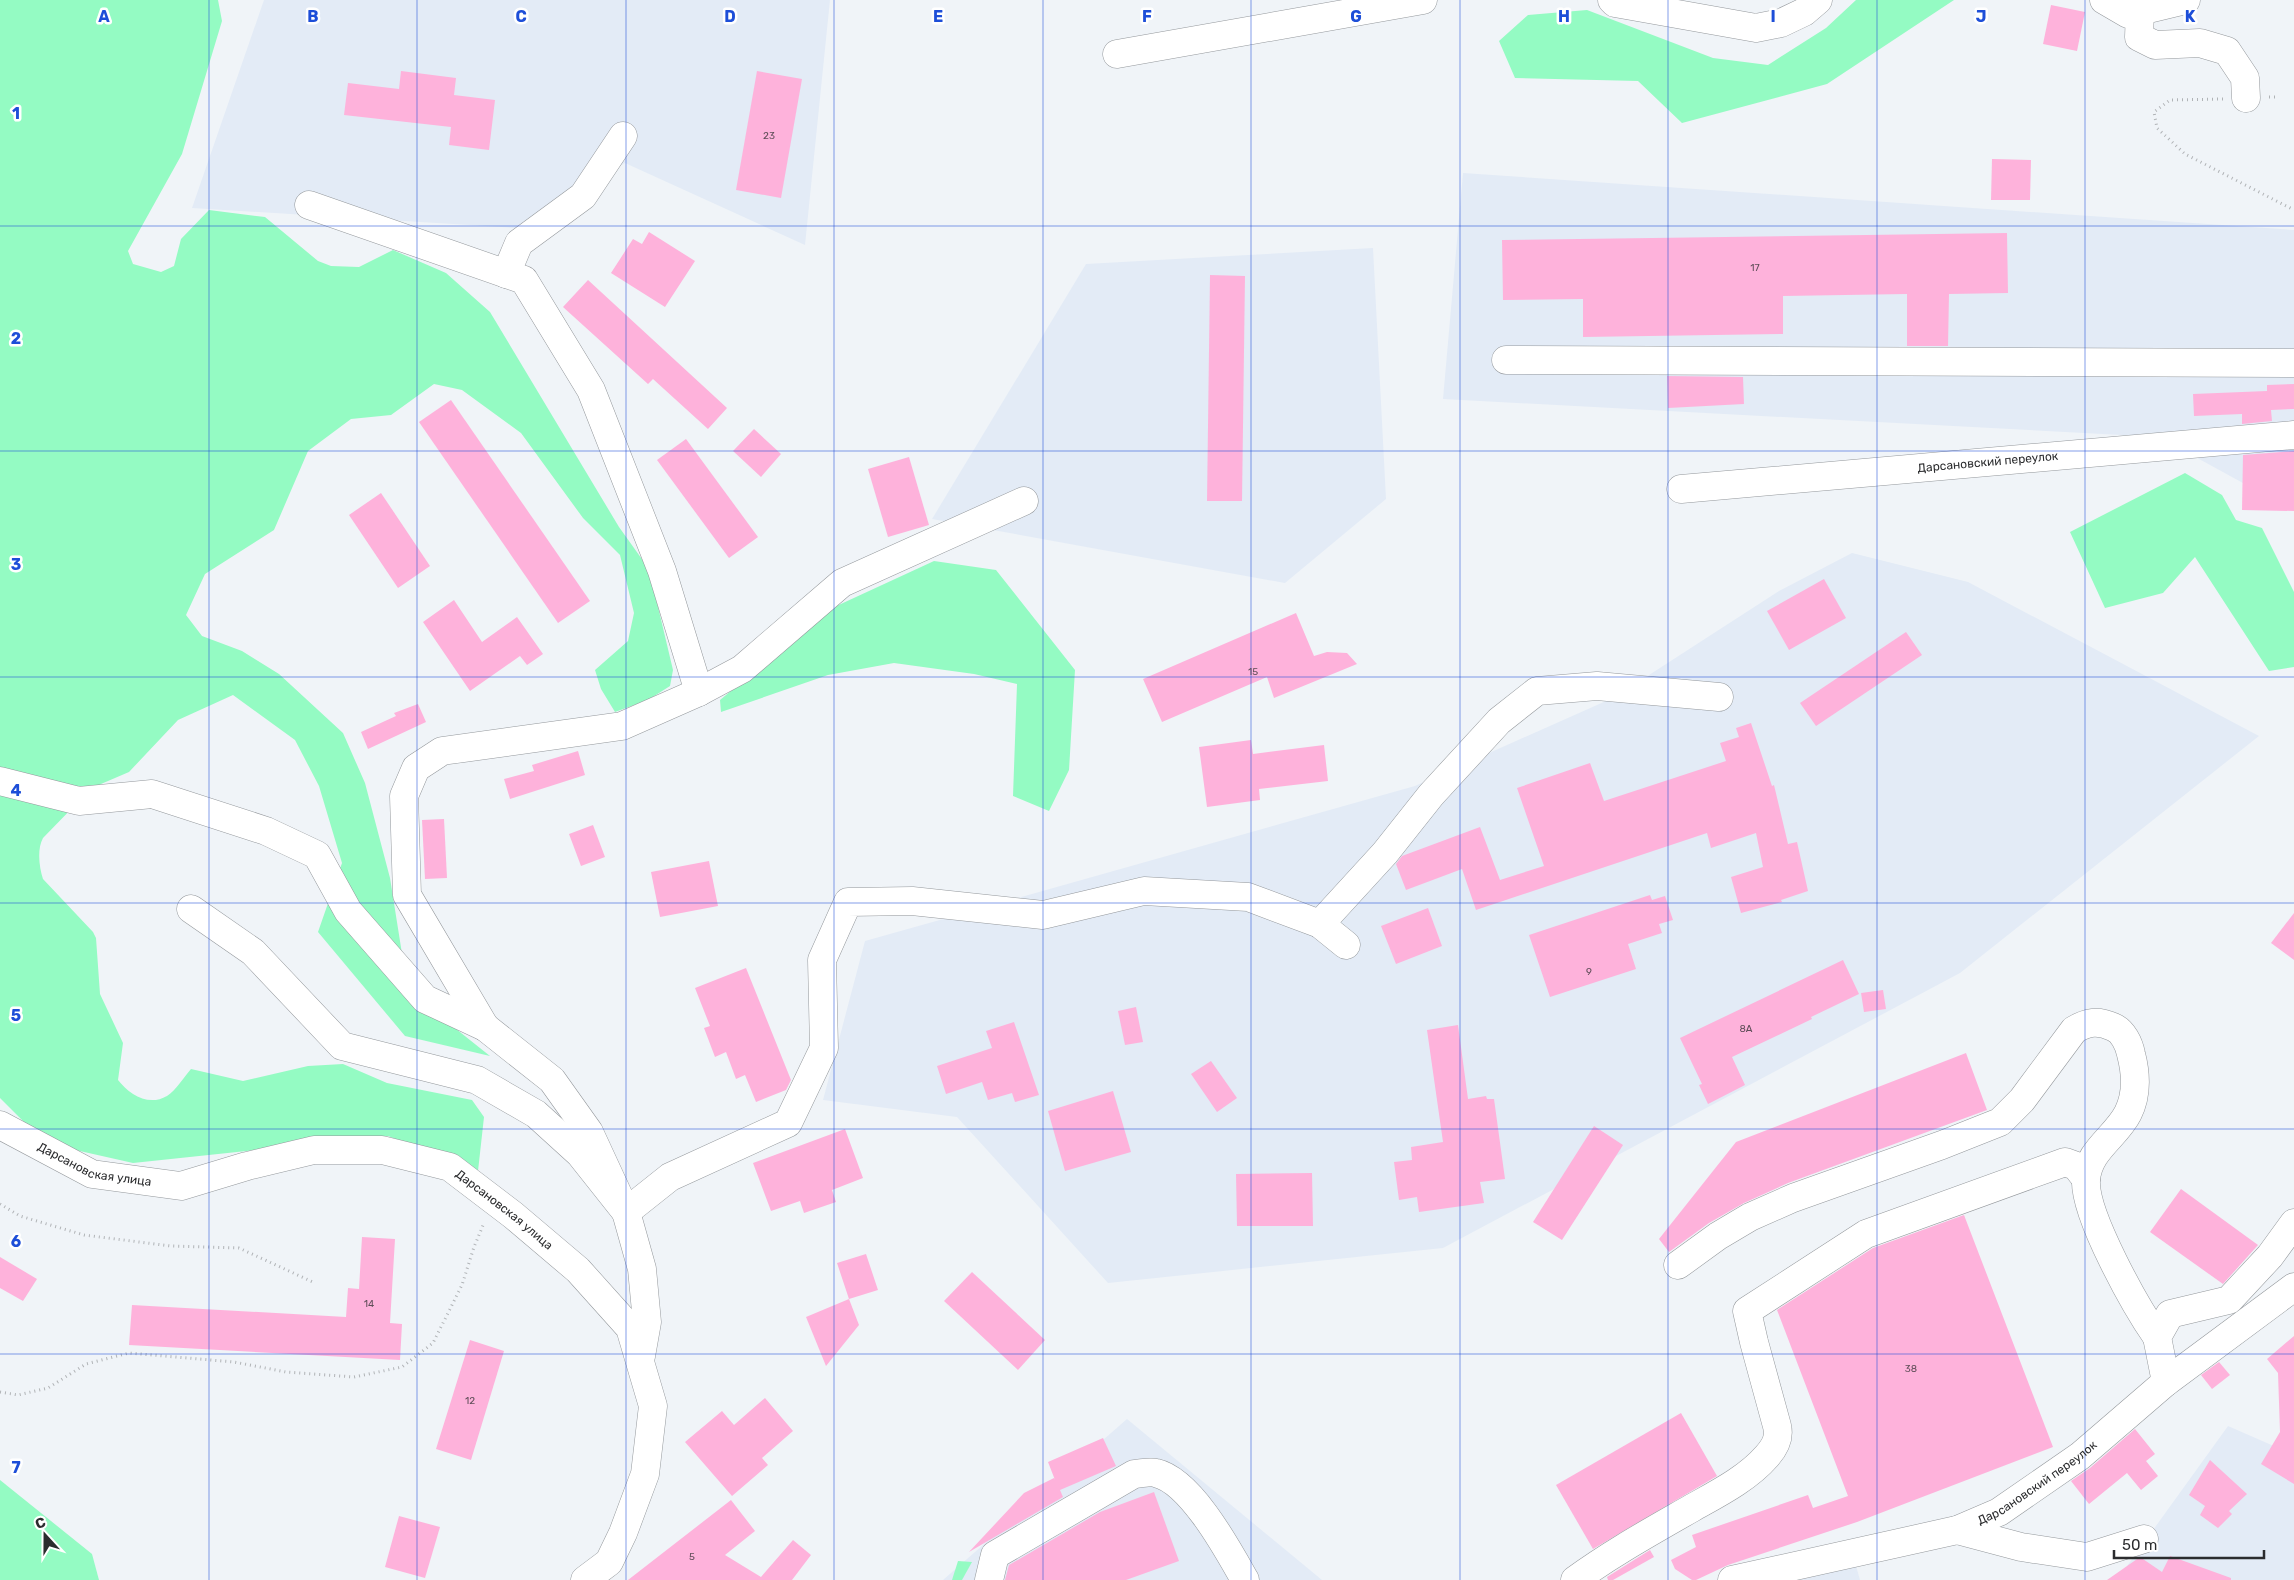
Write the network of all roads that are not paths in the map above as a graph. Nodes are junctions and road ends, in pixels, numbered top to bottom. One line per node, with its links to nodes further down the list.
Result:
1 (1423, 0): 7 (street)
2 (1612, 0): 3 (street)
3 (1818, 0)
4 (2104, 0): 6 (street)
5 (2186, 0): 6 (street)
6 (2140, 11): 8 (street)
7 (1117, 54)
8 (2246, 98)
9 (623, 136): 11 (street)
10 (309, 205): 11 (street)
11 (506, 274): 17 (street)
12 (1506, 360): 13 (street)
13 (2294, 363)
14 (2294, 435): 15 (street, Дарсановский переулок)
15 (1681, 489)
16 (1024, 501): 17 (street)
17 (699, 692): 23 (street)
18 (1719, 697): 21 (street)
19 (0, 781): 23 (street)
20 (191, 909): 26 (street)
21 (1320, 924): 22 (street); 26 (street)
22 (1346, 945)
23 (485, 1027): 26 (street)
24 (0, 1125): 31 (street, Дарсановская улица)
25 (2086, 1179): 28 (street); 30 (street); 38 (street)
26 (626, 1212): 31 (street)
27 (2294, 1223): 30 (street)
28 (1678, 1264)
29 (2294, 1288): 32 (street, Дарсановский переулок)
30 (2157, 1337): 32 (street)
31 (640, 1362): 35 (street, Дарсановская улица)
32 (2166, 1382): 33 (street, Дарсановский переулок)
33 (1957, 1530): 34 (street); 39 (street, Дарсановский переулок)
34 (2144, 1539)
35 (585, 1580)
36 (989, 1580): 37 (street)
37 (1245, 1580)
38 (1575, 1580)
39 (1732, 1580)

